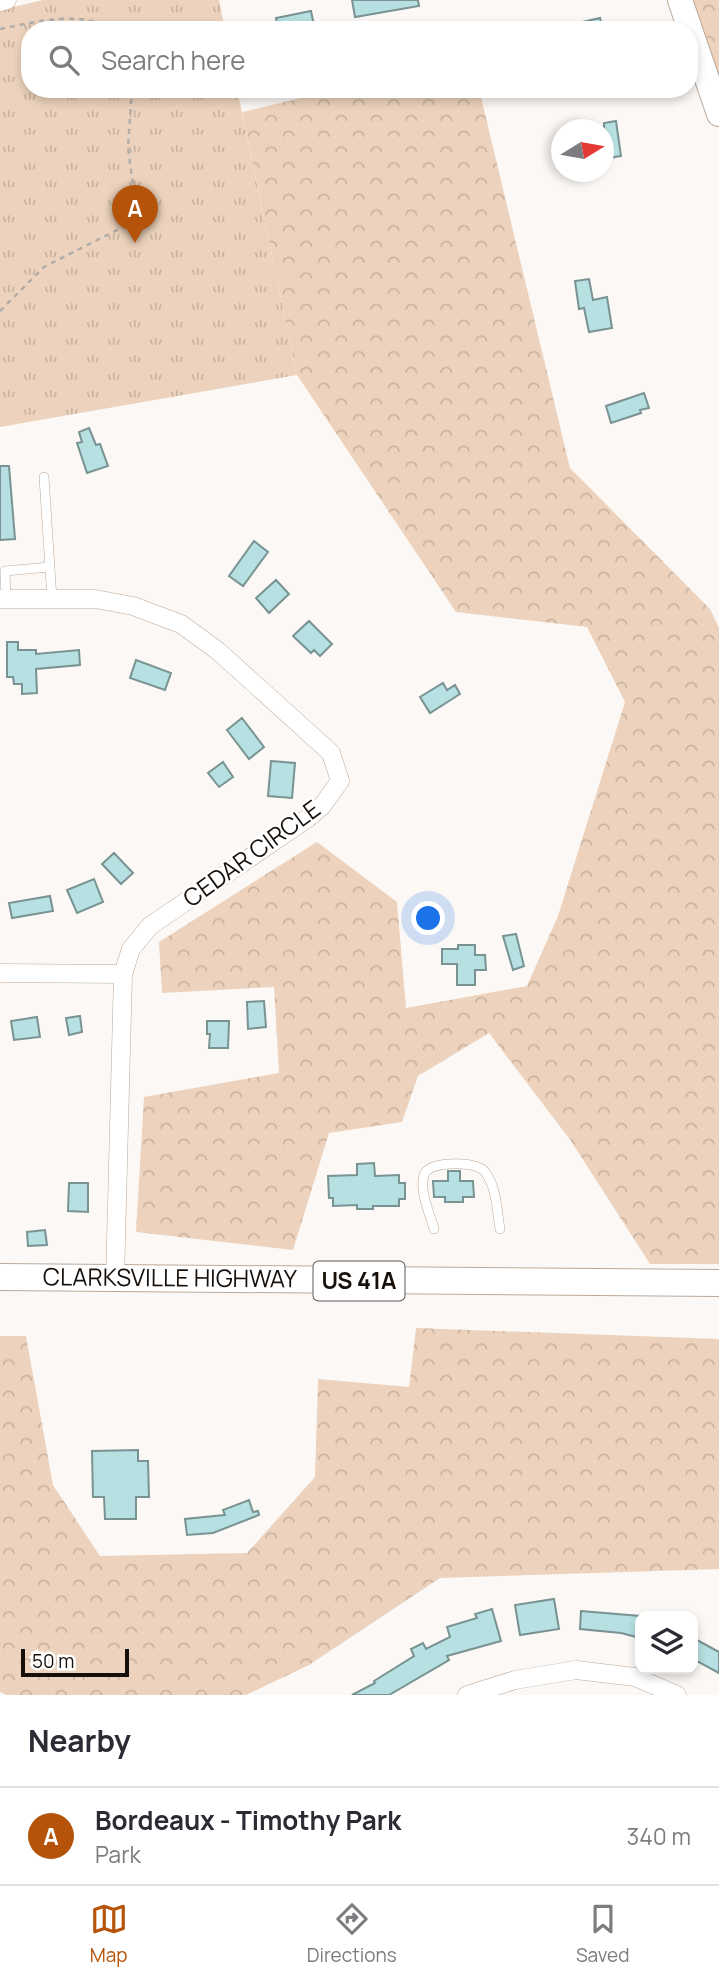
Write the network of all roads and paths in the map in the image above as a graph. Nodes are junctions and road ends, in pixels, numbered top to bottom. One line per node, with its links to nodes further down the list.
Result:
1 (7, 0): 3 (street)
2 (680, 0): 6 (street)
3 (0, 2)
4 (42, 21): 5 (path)
5 (93, 21)
6 (687, 21)
7 (21, 25): 8 (path)
8 (0, 29)
9 (698, 53): 11 (street)
10 (131, 98): 12 (path)
11 (719, 114)
12 (0, 312)
13 (44, 477): 14 (lane)
14 (50, 567): 15 (lane); 16 (lane)
15 (3, 599): 16 (street, CEDAR CIRCLE)
16 (52, 599): 18 (street, CEDAR CIRCLE)
17 (0, 973): 18 (street)
18 (122, 974): 22 (street, CEDAR CIRCLE)
19 (434, 1229): 20 (lane)
20 (500, 1229)
21 (0, 1277): 22 (main road, CLARKSVILLE HIGHWAY / US 41A)
22 (115, 1279): 23 (main road, CLARKSVILLE HIGHWAY / US 41A)
23 (719, 1283)
24 (467, 1695): 25 (street)
25 (677, 1695)

